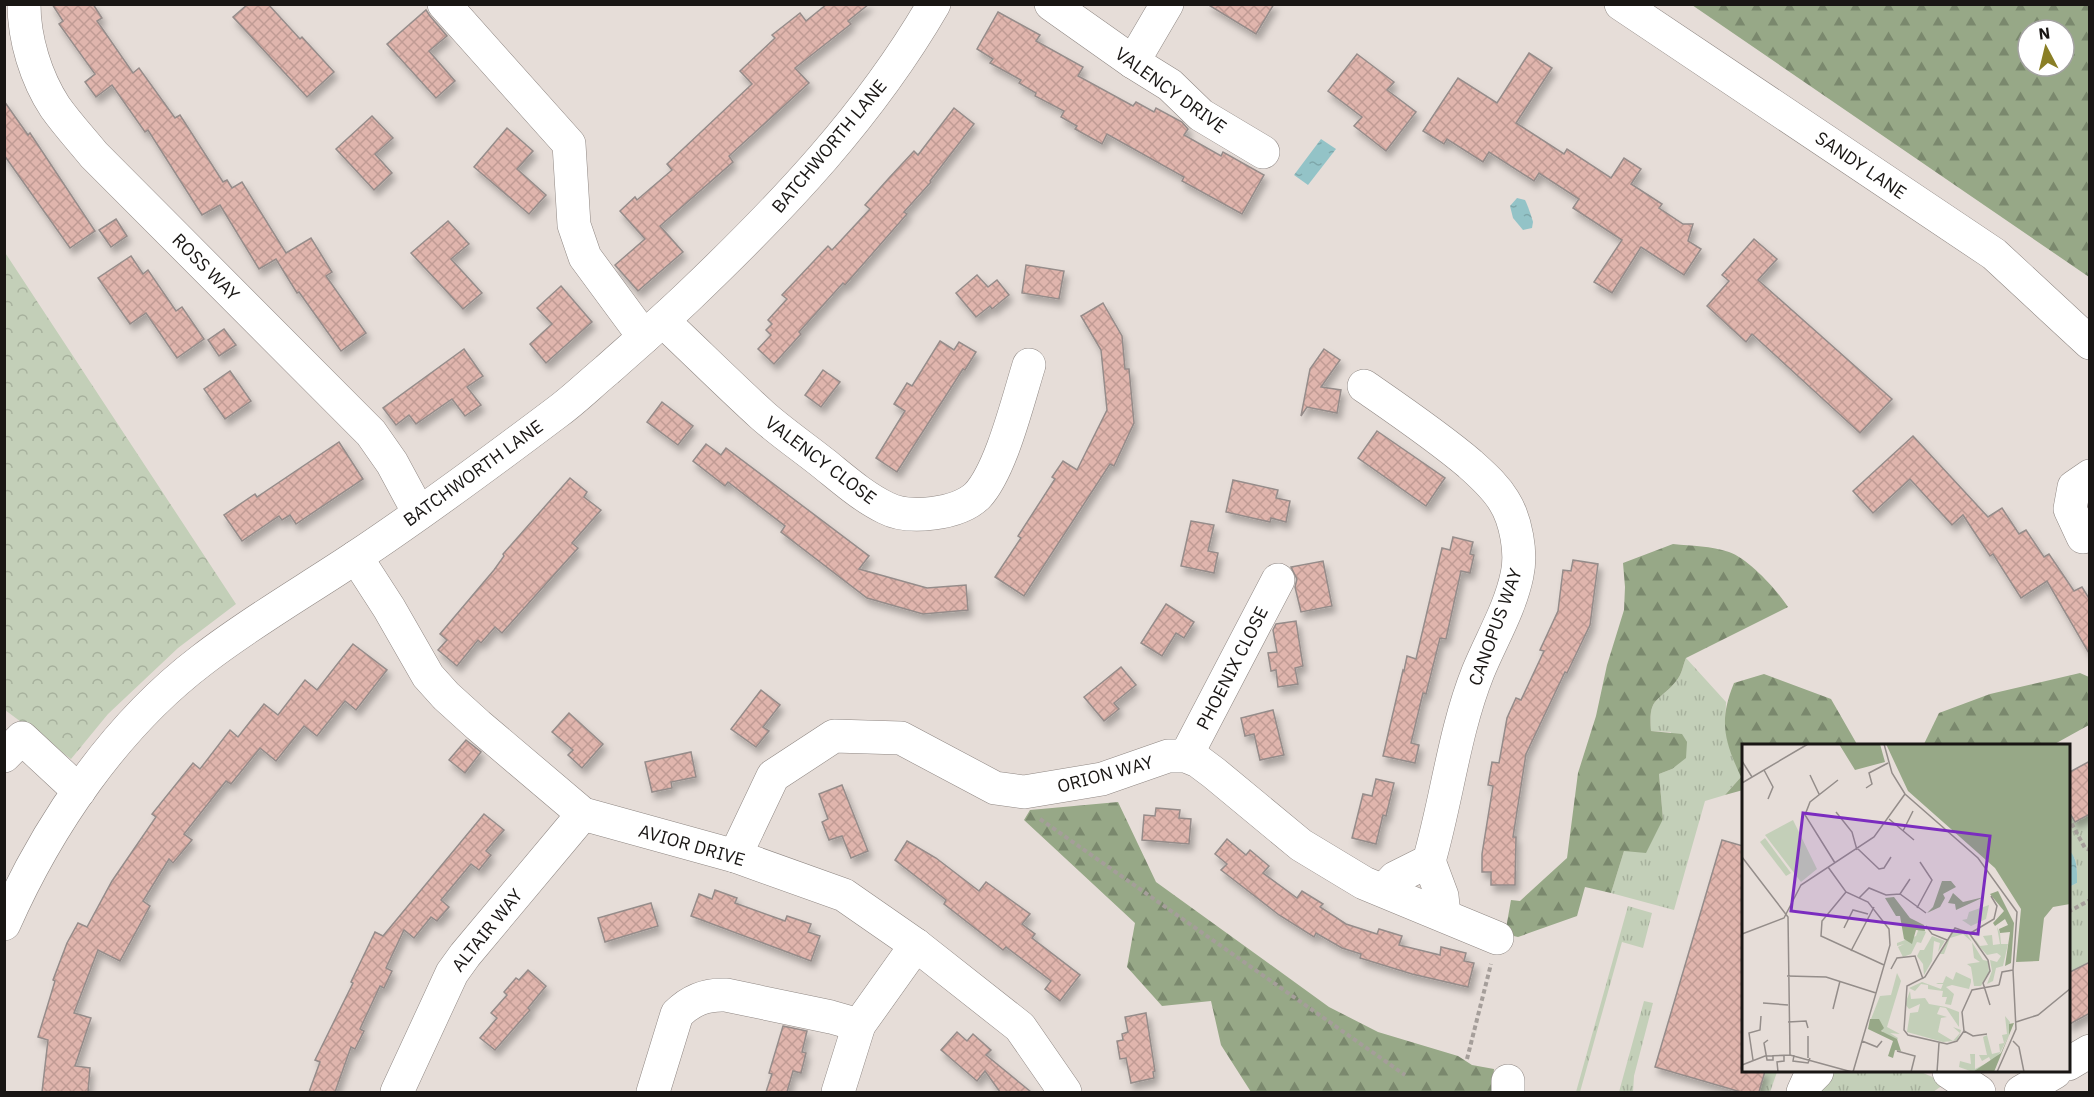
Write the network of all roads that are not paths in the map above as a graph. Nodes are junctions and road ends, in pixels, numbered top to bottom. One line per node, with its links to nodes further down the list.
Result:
1 (24, 4): 14 (street, ROSS WAY)
2 (444, 4): 9 (street, VALENCY CLOSE)
3 (934, 4): 9 (street, BATCHWORTH LANE)
4 (1051, 4): 7 (street, VALENCY DRIVE)
5 (1167, 4): 7 (street)
6 (1620, 4): 10 (street, SANDY LANE)
7 (1133, 62): 8 (street, VALENCY DRIVE)
8 (1263, 152)
9 (654, 329): 11 (street, VALENCY CLOSE); 14 (street, BATCHWORTH LANE)
10 (2090, 343)
11 (1029, 365)
12 (1364, 386): 23 (street, CANOPUS WAY)
13 (2090, 476): 15 (street)
14 (419, 513): 16 (street, BATCHWORTH LANE)
15 (2083, 537)
16 (356, 557): 20 (street, BATCHWORTH LANE); 21 (street, AVIOR DRIVE)
17 (1278, 580): 19 (street, PHOENIX CLOSE)
18 (4, 756): 20 (street)
19 (1186, 756): 22 (street, ORION WAY); 24 (street)
20 (79, 791): 26 (street, BATCHWORTH LANE)
21 (583, 814): 22 (street, AVIOR DRIVE); 35 (street, ALTAIR WAY)
22 (735, 856): 28 (street, AVIOR DRIVE)
23 (1429, 861): 24 (street); 25 (street)
24 (1384, 890): 25 (street)
25 (1444, 915): 27 (street)
26 (4, 924)
27 (1497, 938)
28 (916, 945): 29 (street); 38 (street, AVIOR DRIVE)
29 (859, 1025): 36 (street); 37 (street)
30 (2090, 1051): 31 (street)
31 (2070, 1063)
32 (1815, 1073): 39 (street)
33 (1952, 1073): 40 (street)
34 (2052, 1073): 41 (street)
35 (397, 1092)
36 (653, 1092)
37 (837, 1092)
38 (1065, 1092)
39 (1803, 1092)
40 (1979, 1092)
41 (2021, 1092)

